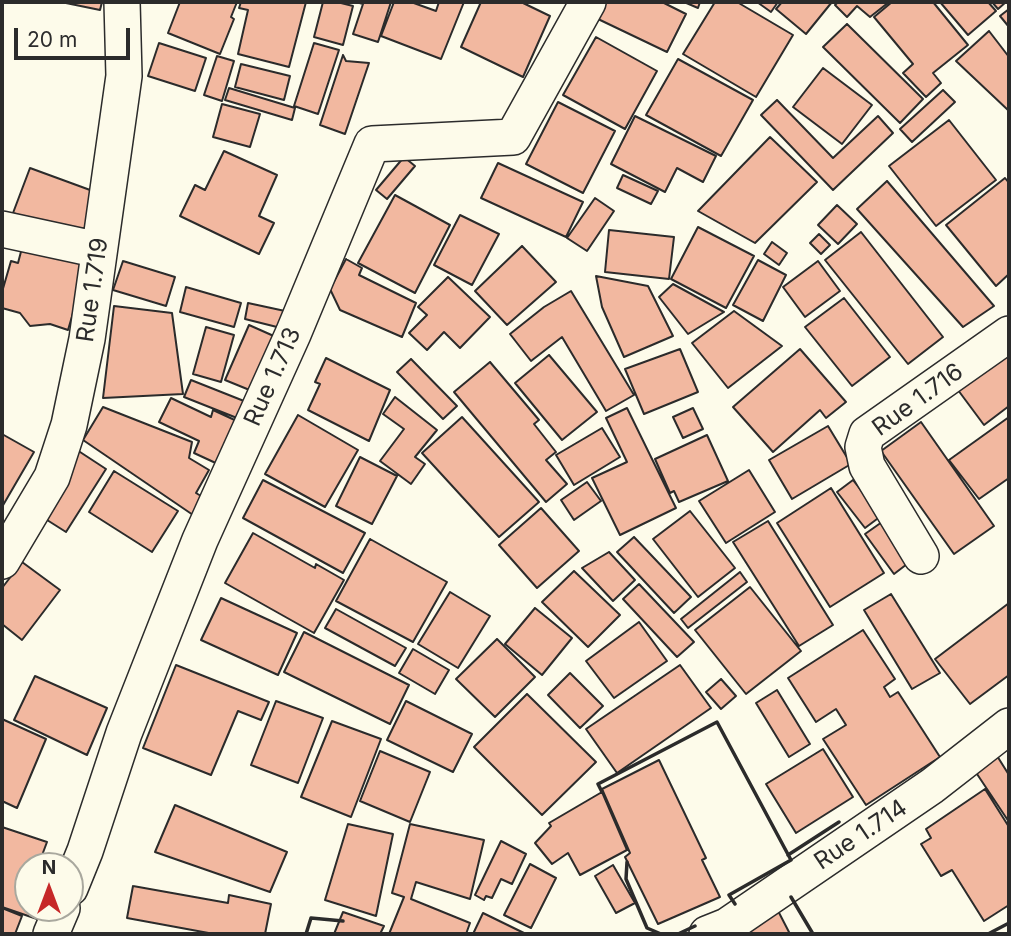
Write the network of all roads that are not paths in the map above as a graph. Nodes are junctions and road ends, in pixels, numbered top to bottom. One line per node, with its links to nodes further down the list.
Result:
1 (122, 2): 4 (street, Rue 1.719)
2 (588, 2): 9 (street, Rue 1.713)
3 (2, 229): 4 (street)
4 (99, 250): 7 (street, Rue 1.719)
5 (1009, 334): 6 (street, Rue 1.716)
6 (921, 555)
7 (2, 561)
8 (1009, 726): 10 (street, Rue 1.714)
9 (84, 852)
10 (707, 934)

